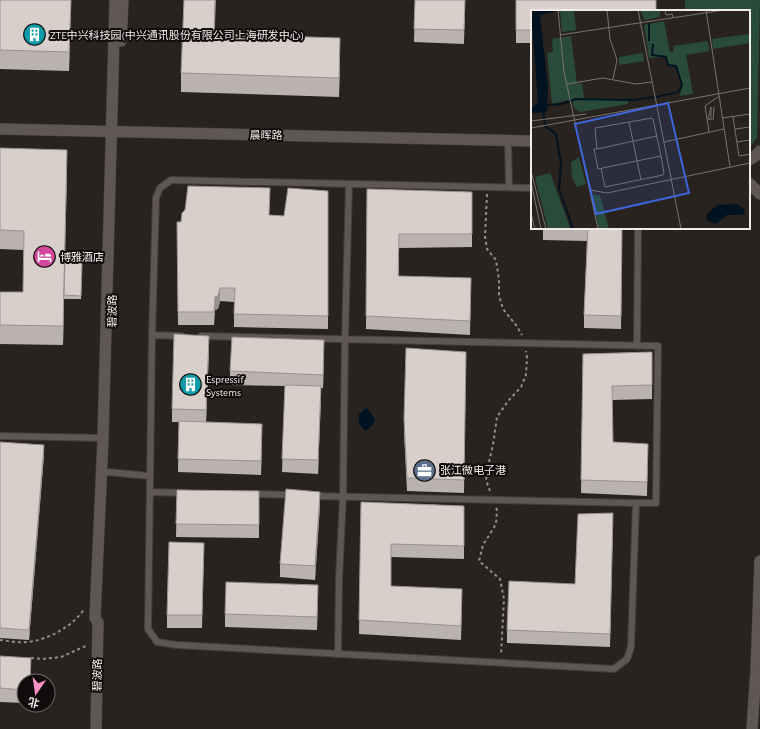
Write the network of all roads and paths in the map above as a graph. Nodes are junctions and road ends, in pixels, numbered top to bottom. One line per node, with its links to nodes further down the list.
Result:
1 (115, 0): 4 (street, 碧波路)
2 (123, 0): 4 (street, 碧波路)
3 (0, 129): 4 (street, 晨晖路)
4 (115, 132): 5 (street, 晨晖路); 23 (street, 碧波路)
5 (508, 140): 6 (street, 晨晖路); 12 (lane)
6 (531, 141)
7 (760, 151): 8 (street)
8 (750, 159)
9 (349, 184): 11 (lane); 16 (lane); 19 (lane)
10 (750, 184): 14 (street)
11 (488, 187): 12 (lane); 20 (path)
12 (509, 187): 13 (lane)
13 (531, 188)
14 (760, 194)
15 (638, 229): 21 (lane)
16 (152, 335): 17 (lane); 25 (lane)
17 (190, 336)
18 (198, 336): 19 (lane)
19 (345, 339): 20 (lane); 31 (lane)
20 (524, 343): 21 (lane); 32 (path)
21 (637, 346): 33 (lane)
22 (0, 436): 23 (lane)
23 (105, 438): 24 (street, 碧波路); 36 (street, 碧波路)
24 (107, 472): 25 (lane); 36 (street, 碧波路)
25 (150, 476): 26 (lane)
26 (150, 492): 27 (lane); 39 (lane)
27 (189, 493)
28 (243, 494): 29 (lane)
29 (297, 495)
30 (305, 496): 31 (lane)
31 (343, 496): 32 (lane); 39 (lane)
32 (493, 500): 33 (lane); 41 (path)
33 (636, 503): 41 (lane)
34 (760, 562): 43 (street)
35 (86, 606): 37 (path)
36 (98, 622): 38 (street, 碧波路)
37 (0, 640)
38 (98, 640): 40 (path); 42 (street, 碧波路)
39 (338, 654): 41 (lane)
40 (28, 658)
41 (500, 663)
42 (96, 729)
43 (752, 729)

